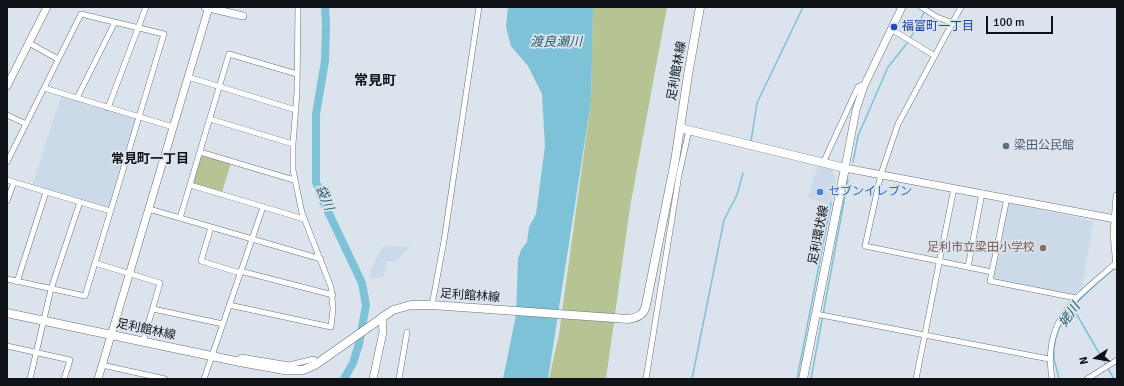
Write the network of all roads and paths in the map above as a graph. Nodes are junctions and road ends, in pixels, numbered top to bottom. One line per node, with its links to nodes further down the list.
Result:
1 (47, 7): 15 (street)
2 (146, 7): 13 (street)
3 (207, 7): 10 (street); 19 (street)
4 (298, 7): 18 (street)
5 (479, 7): 72 (street)
6 (700, 7): 32 (main road, 足利館林線)
7 (902, 7): 14 (street)
8 (921, 7): 12 (street)
9 (961, 7): 12 (street)
10 (244, 16)
11 (115, 22): 13 (street); 17 (street); 24 (street)
12 (953, 23): 16 (street)
13 (138, 28): 25 (street); 28 (street)
14 (891, 29): 16 (street); 22 (street)
15 (29, 44): 17 (street); 20 (street)
16 (936, 56): 38 (street)
17 (58, 59): 23 (street)
18 (297, 74): 21 (street); 26 (street)
19 (188, 77): 21 (street); 31 (street)
20 (7, 86)
21 (220, 86): 26 (street); 29 (street)
22 (864, 86): 36 (street); 37 (street)
23 (44, 88): 24 (street); 30 (street)
24 (77, 98): 25 (street)
25 (108, 108): 28 (street)
26 (296, 110): 33 (street)
27 (7, 115): 30 (street)
28 (138, 117): 31 (street); 52 (street)
29 (210, 119): 33 (street); 34 (street)
30 (26, 124): 35 (street)
31 (173, 127): 51 (street)
32 (684, 129): 36 (main road); 72 (main road, 足利館林線); 100 (street)
33 (292, 144): 40 (street)
34 (200, 152): 40 (street); 42 (street)
35 (7, 162)
36 (823, 162): 37 (main road)
37 (845, 168): 38 (street); 75 (main road, 足利環状線)
38 (881, 174): 43 (street); 59 (street)
39 (7, 180): 41 (street)
40 (294, 180): 54 (street)
41 (14, 182): 44 (street); 48 (street)
42 (190, 185): 50 (street); 53 (street)
43 (954, 188): 45 (street); 59 (street)
44 (46, 192): 49 (street); 67 (street)
45 (982, 193): 47 (street); 62 (street)
46 (1117, 196): 55 (street)
47 (1007, 198): 55 (street); 64 (street)
48 (7, 201)
49 (80, 202): 52 (street); 68 (street)
50 (263, 207): 54 (street); 57 (street)
51 (149, 209): 53 (street); 65 (street)
52 (110, 211): 60 (street)
53 (180, 218): 56 (street)
54 (304, 219): 58 (street)
55 (1115, 219): 61 (street)
56 (211, 227): 57 (street); 63 (street)
57 (252, 238): 58 (street); 63 (street)
58 (321, 259): 69 (street)
59 (939, 261): 62 (street); 80 (street)
60 (95, 263): 65 (street); 68 (street)
61 (1117, 265): 70 (street)
62 (968, 267): 64 (street)
63 (240, 272): 69 (street); 71 (street)
64 (992, 272): 70 (street)
65 (130, 273): 73 (street); 81 (street)
66 (7, 279): 67 (street)
67 (17, 282): 68 (street)
68 (51, 289): 77 (street)
69 (332, 295): 71 (street)
70 (1076, 298): 87 (street)
71 (229, 305): 78 (street)
72 (435, 306): 76 (main road, 足利館林線)
73 (153, 309): 78 (street); 82 (street)
74 (7, 312): 77 (main road, 足利館林線)
75 (816, 314): 80 (street); 101 (main road, 足利環状線)
76 (381, 318): 89 (main road, 足利館林線); 98 (street)
77 (45, 321): 81 (main road, 足利館林線); 84 (street)
78 (223, 324): 85 (street)
79 (407, 332): 99 (street)
80 (924, 334): 87 (street); 102 (street)
81 (111, 335): 82 (main road, 足利館林線); 90 (street)
82 (143, 342): 85 (main road, 足利館林線)
83 (7, 346): 84 (street)
84 (37, 352): 92 (street); 93 (street)
85 (211, 356): 89 (main road, 足利館林線); 97 (street)
86 (314, 359): 89 (street)
87 (1049, 359): 103 (street)
88 (1117, 360): 104 (street)
89 (236, 362)
90 (102, 365): 91 (street); 94 (street)
91 (134, 372): 95 (street); 96 (street)
92 (30, 379)
93 (64, 379)
94 (98, 379)
95 (132, 379)
96 (165, 379)
97 (204, 379)
98 (373, 379)
99 (399, 379)
100 (646, 379)
101 (803, 379)
102 (916, 379)
103 (1052, 379)
104 (1087, 379)

